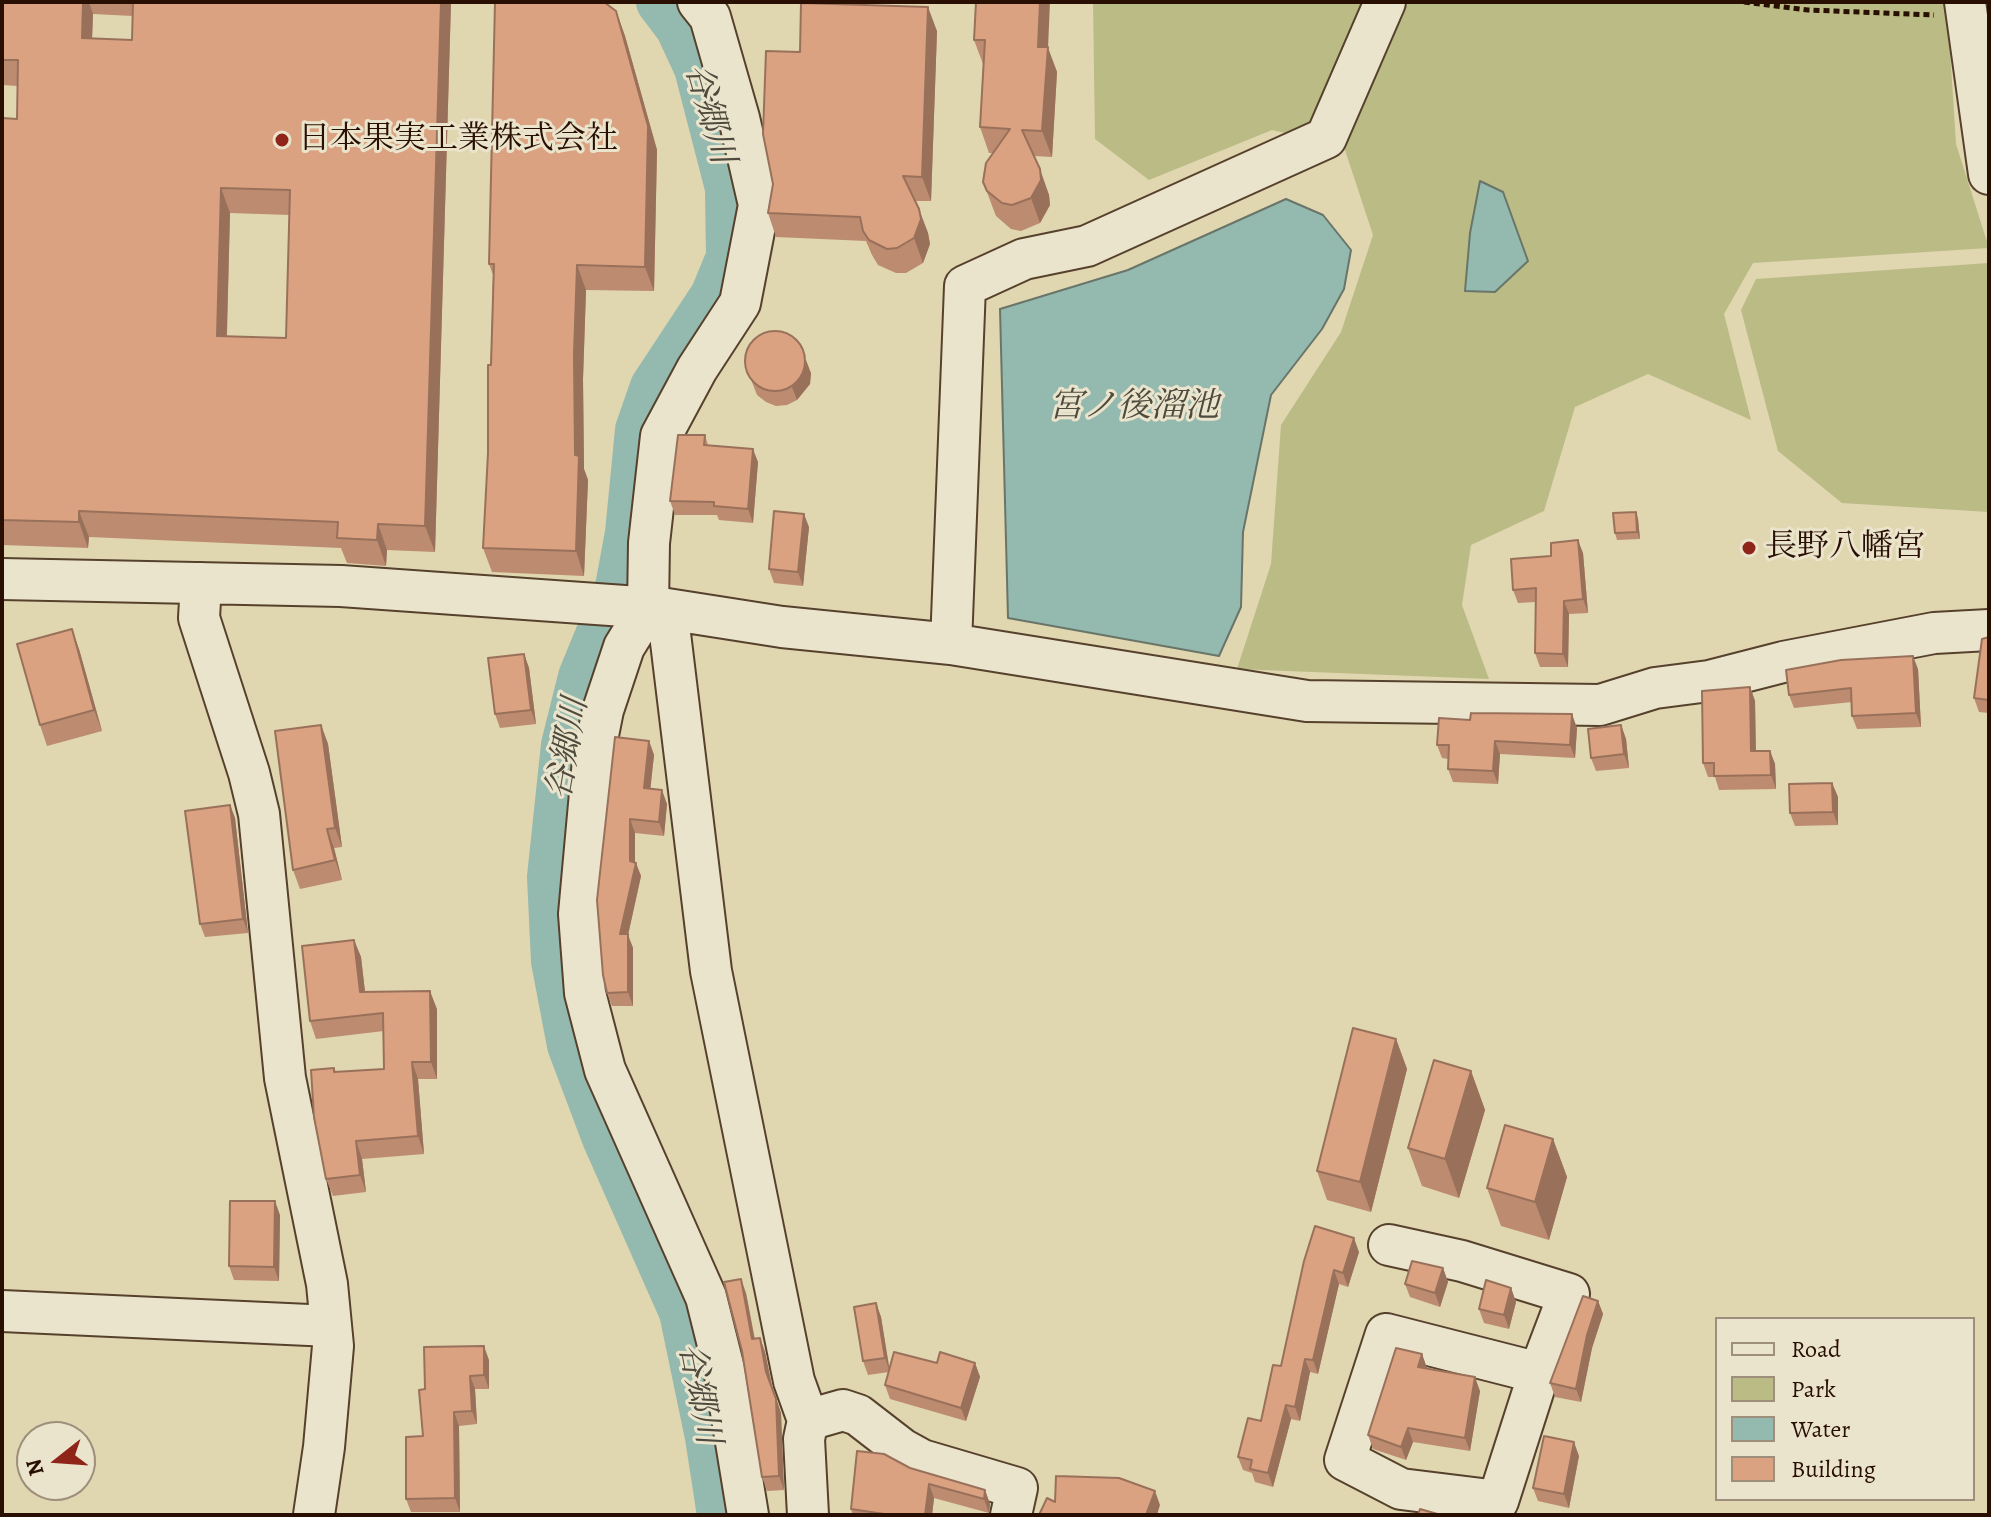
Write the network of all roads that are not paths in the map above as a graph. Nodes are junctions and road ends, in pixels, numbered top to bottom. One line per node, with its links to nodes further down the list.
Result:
1 (698, 2): 7 (street)
2 (1385, 2): 9 (street)
3 (1966, 9): 4 (street)
4 (1989, 174)
5 (2, 579): 6 (street)
6 (201, 583): 7 (street); 12 (street)
7 (649, 608): 9 (street); 14 (street); 17 (street)
8 (1989, 630): 9 (street)
9 (951, 644)
10 (1389, 1245): 13 (street)
11 (2, 1311): 12 (street)
12 (331, 1326): 16 (street)
13 (1539, 1373): 15 (street); 15 (street)
14 (808, 1420): 18 (street); 19 (street)
15 (1398, 1502)
16 (314, 1515)
17 (748, 1515)
18 (808, 1515)
19 (1011, 1515)

